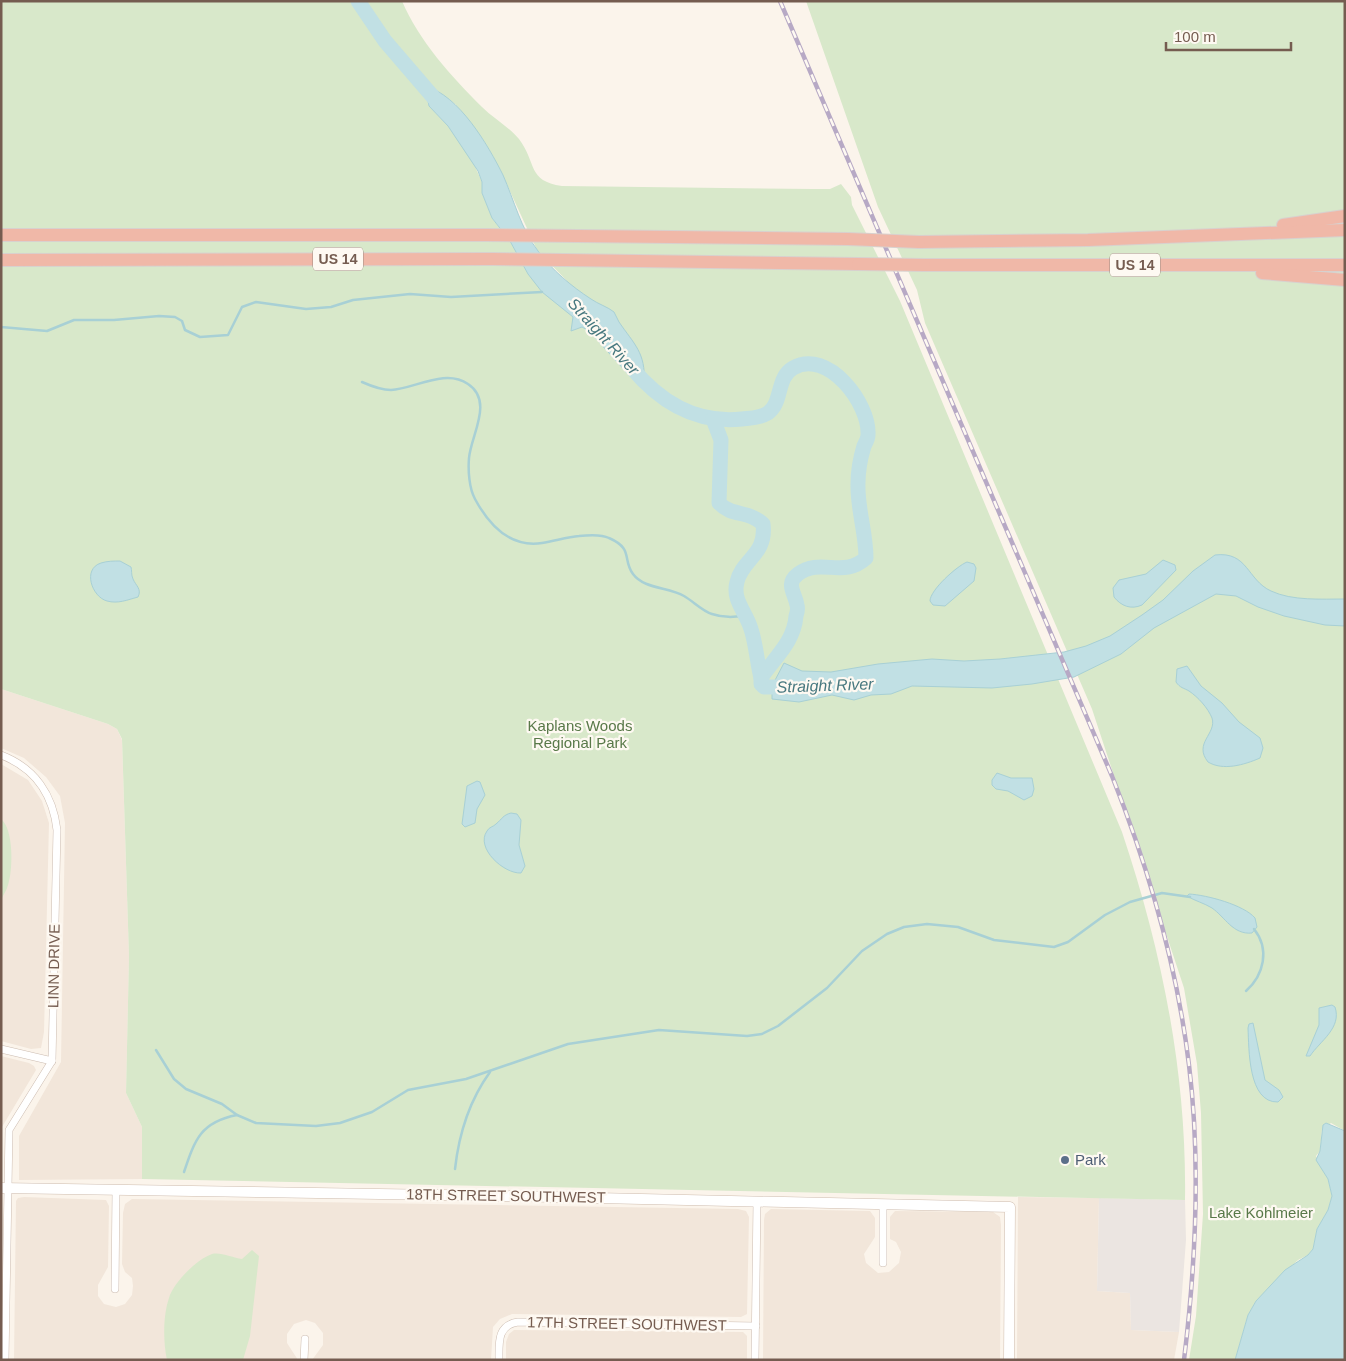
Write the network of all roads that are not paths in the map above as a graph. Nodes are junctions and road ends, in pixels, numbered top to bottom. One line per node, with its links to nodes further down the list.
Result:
1 (1345, 216): 4 (highway)
2 (1345, 230): 4 (highway, US 14)
3 (1, 235): 4 (highway, US 14, bridge)
4 (1176, 236)
5 (1, 260): 6 (highway, US 14, bridge)
6 (1182, 265): 7 (highway, US 14); 8 (highway)
7 (1345, 265)
8 (1345, 280)
9 (1, 755): 11 (street, LINN DRIVE)
10 (1, 1049): 11 (street)
11 (52, 1061): 12 (street)
12 (4, 1188): 13 (street, 18TH STREET SOUTHWEST); 20 (street)
13 (116, 1190): 14 (street, 18TH STREET SOUTHWEST); 17 (street)
14 (756, 1201): 15 (street, 18TH STREET SOUTHWEST); 18 (street)
15 (883, 1204): 16 (street); 24 (street, 18TH STREET SOUTHWEST)
16 (883, 1263)
17 (115, 1289)
18 (756, 1326): 22 (street, 17TH STREET SOUTHWEST); 23 (street)
19 (305, 1340): 21 (street)
20 (6, 1360)
21 (304, 1360)
22 (498, 1360)
23 (755, 1360)
24 (1008, 1360)

